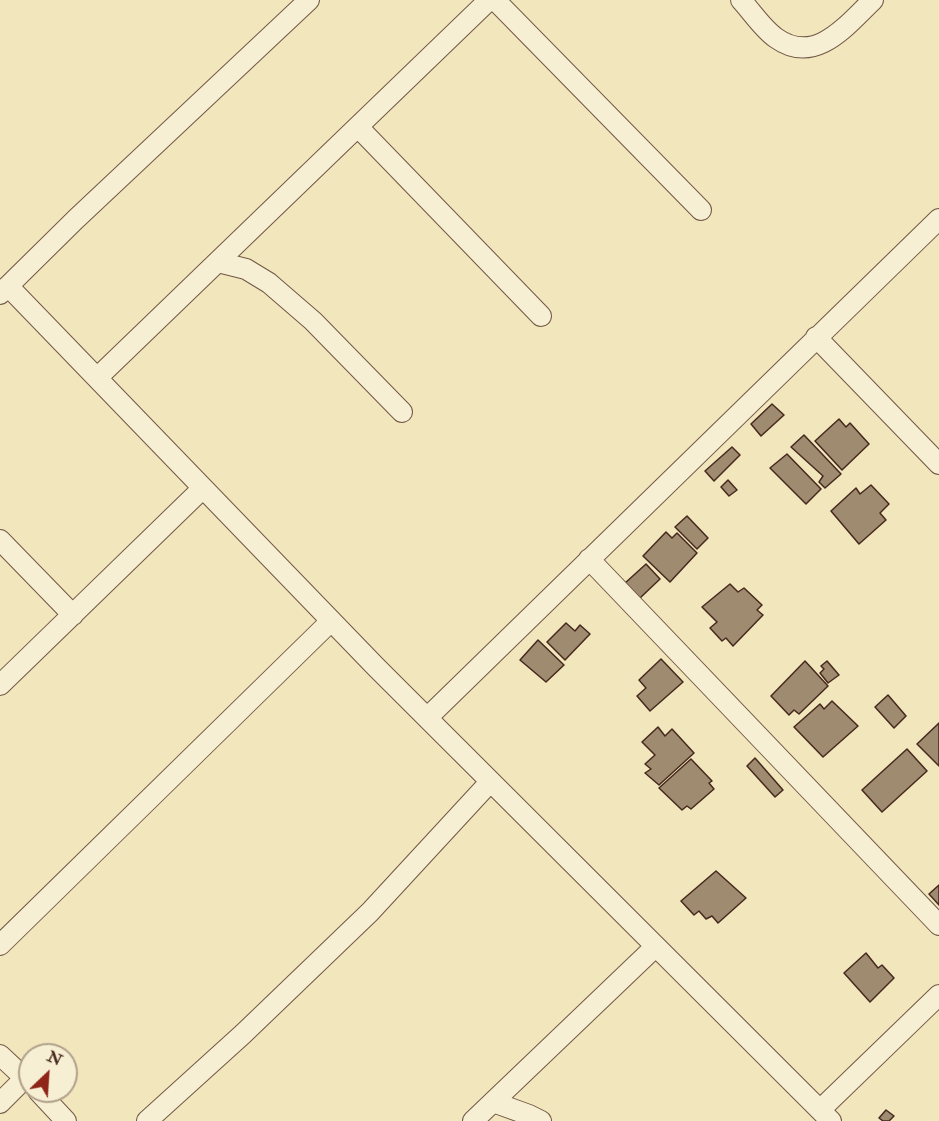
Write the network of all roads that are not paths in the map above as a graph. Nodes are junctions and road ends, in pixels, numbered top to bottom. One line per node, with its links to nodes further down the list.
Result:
1 (309, 0): 10 (street)
2 (489, 0): 6 (street)
3 (495, 0): 7 (street)
4 (741, 0): 5 (street)
5 (873, 0)
6 (358, 127): 9 (street); 11 (street)
7 (701, 210)
8 (939, 219): 12 (street)
9 (218, 262): 13 (street); 14 (street)
10 (4, 290): 13 (street)
11 (541, 316)
12 (816, 337): 15 (street); 18 (street)
13 (97, 378): 16 (street)
14 (402, 412)
15 (939, 464)
16 (204, 488): 19 (street); 20 (street)
17 (0, 540): 19 (street)
18 (589, 559): 22 (street); 24 (street)
19 (73, 615): 21 (street)
20 (331, 621): 22 (street); 25 (street)
21 (0, 685)
22 (427, 718): 23 (street)
23 (490, 782): 26 (street); 36 (street)
24 (939, 925)
25 (0, 945)
26 (655, 947): 31 (street); 34 (street)
27 (939, 995): 34 (street)
28 (0, 1055): 29 (street)
29 (18, 1072)
30 (18, 1092): 32 (street)
31 (493, 1102): 37 (street); 38 (street)
32 (0, 1103)
33 (49, 1103): 35 (street)
34 (826, 1115)
35 (66, 1121)
36 (147, 1121)
37 (473, 1121)
38 (541, 1121)

